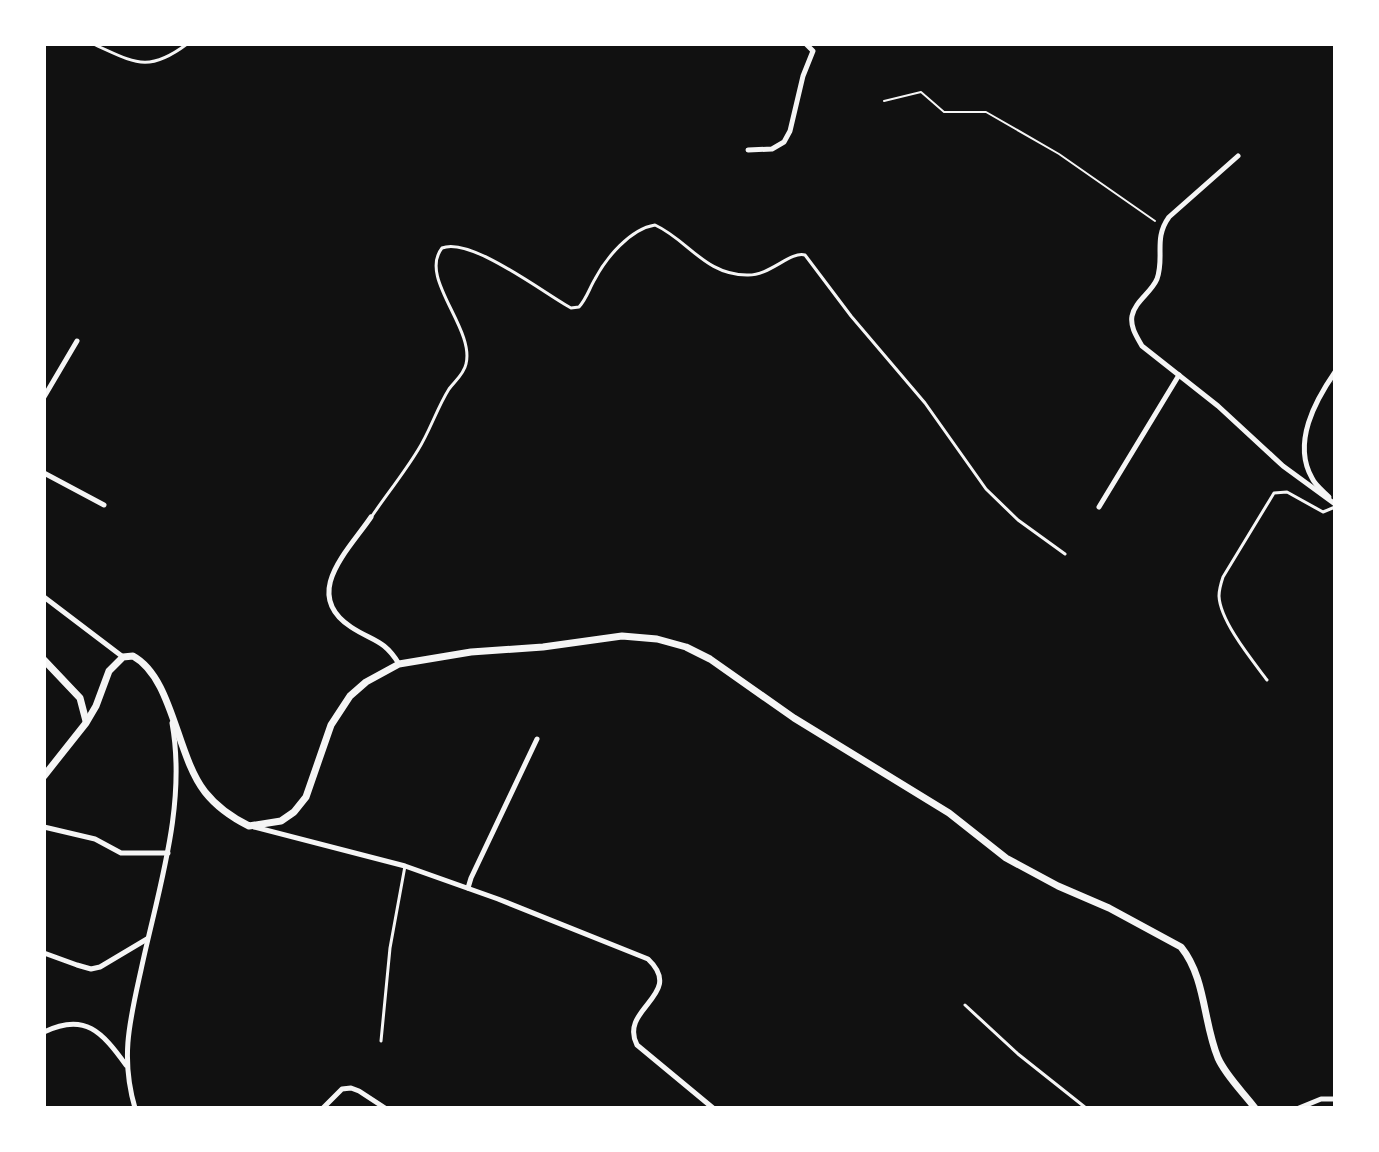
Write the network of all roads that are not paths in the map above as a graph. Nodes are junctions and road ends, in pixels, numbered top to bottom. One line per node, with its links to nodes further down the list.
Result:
1 (93, 44): 2 (lane)
2 (187, 44)
3 (806, 44): 4 (street)
4 (748, 150)
5 (1238, 156): 8 (street)
6 (77, 341): 9 (street)
7 (1335, 372): 12 (street)
8 (1179, 375): 12 (street); 13 (street)
9 (44, 397)
10 (44, 473): 11 (street)
11 (104, 505)
12 (1335, 505): 20 (lane)
13 (1099, 507)
14 (371, 517): 15 (lane); 19 (street)
15 (1065, 554)
16 (44, 597): 17 (street)
17 (123, 657): 21 (street); 22 (street)
18 (44, 660): 22 (street)
19 (399, 664): 25 (street); 42 (street)
20 (1267, 680)
21 (170, 715): 25 (street); 27 (street)
22 (86, 723): 24 (street)
23 (537, 739): 29 (street)
24 (44, 776)
25 (249, 826): 28 (street)
26 (44, 827): 27 (street)
27 (168, 853): 30 (street)
28 (405, 866): 29 (street); 34 (lane)
29 (468, 888): 40 (street)
30 (147, 939): 31 (street); 35 (street)
31 (44, 953)
32 (965, 1005): 41 (lane)
33 (44, 1032): 35 (street)
34 (381, 1041)
35 (126, 1066): 37 (street)
36 (1335, 1099): 43 (street)
37 (135, 1108)
38 (323, 1108): 39 (street)
39 (385, 1108)
40 (713, 1108)
41 (1086, 1108)
42 (1255, 1108)
43 (1299, 1108)

